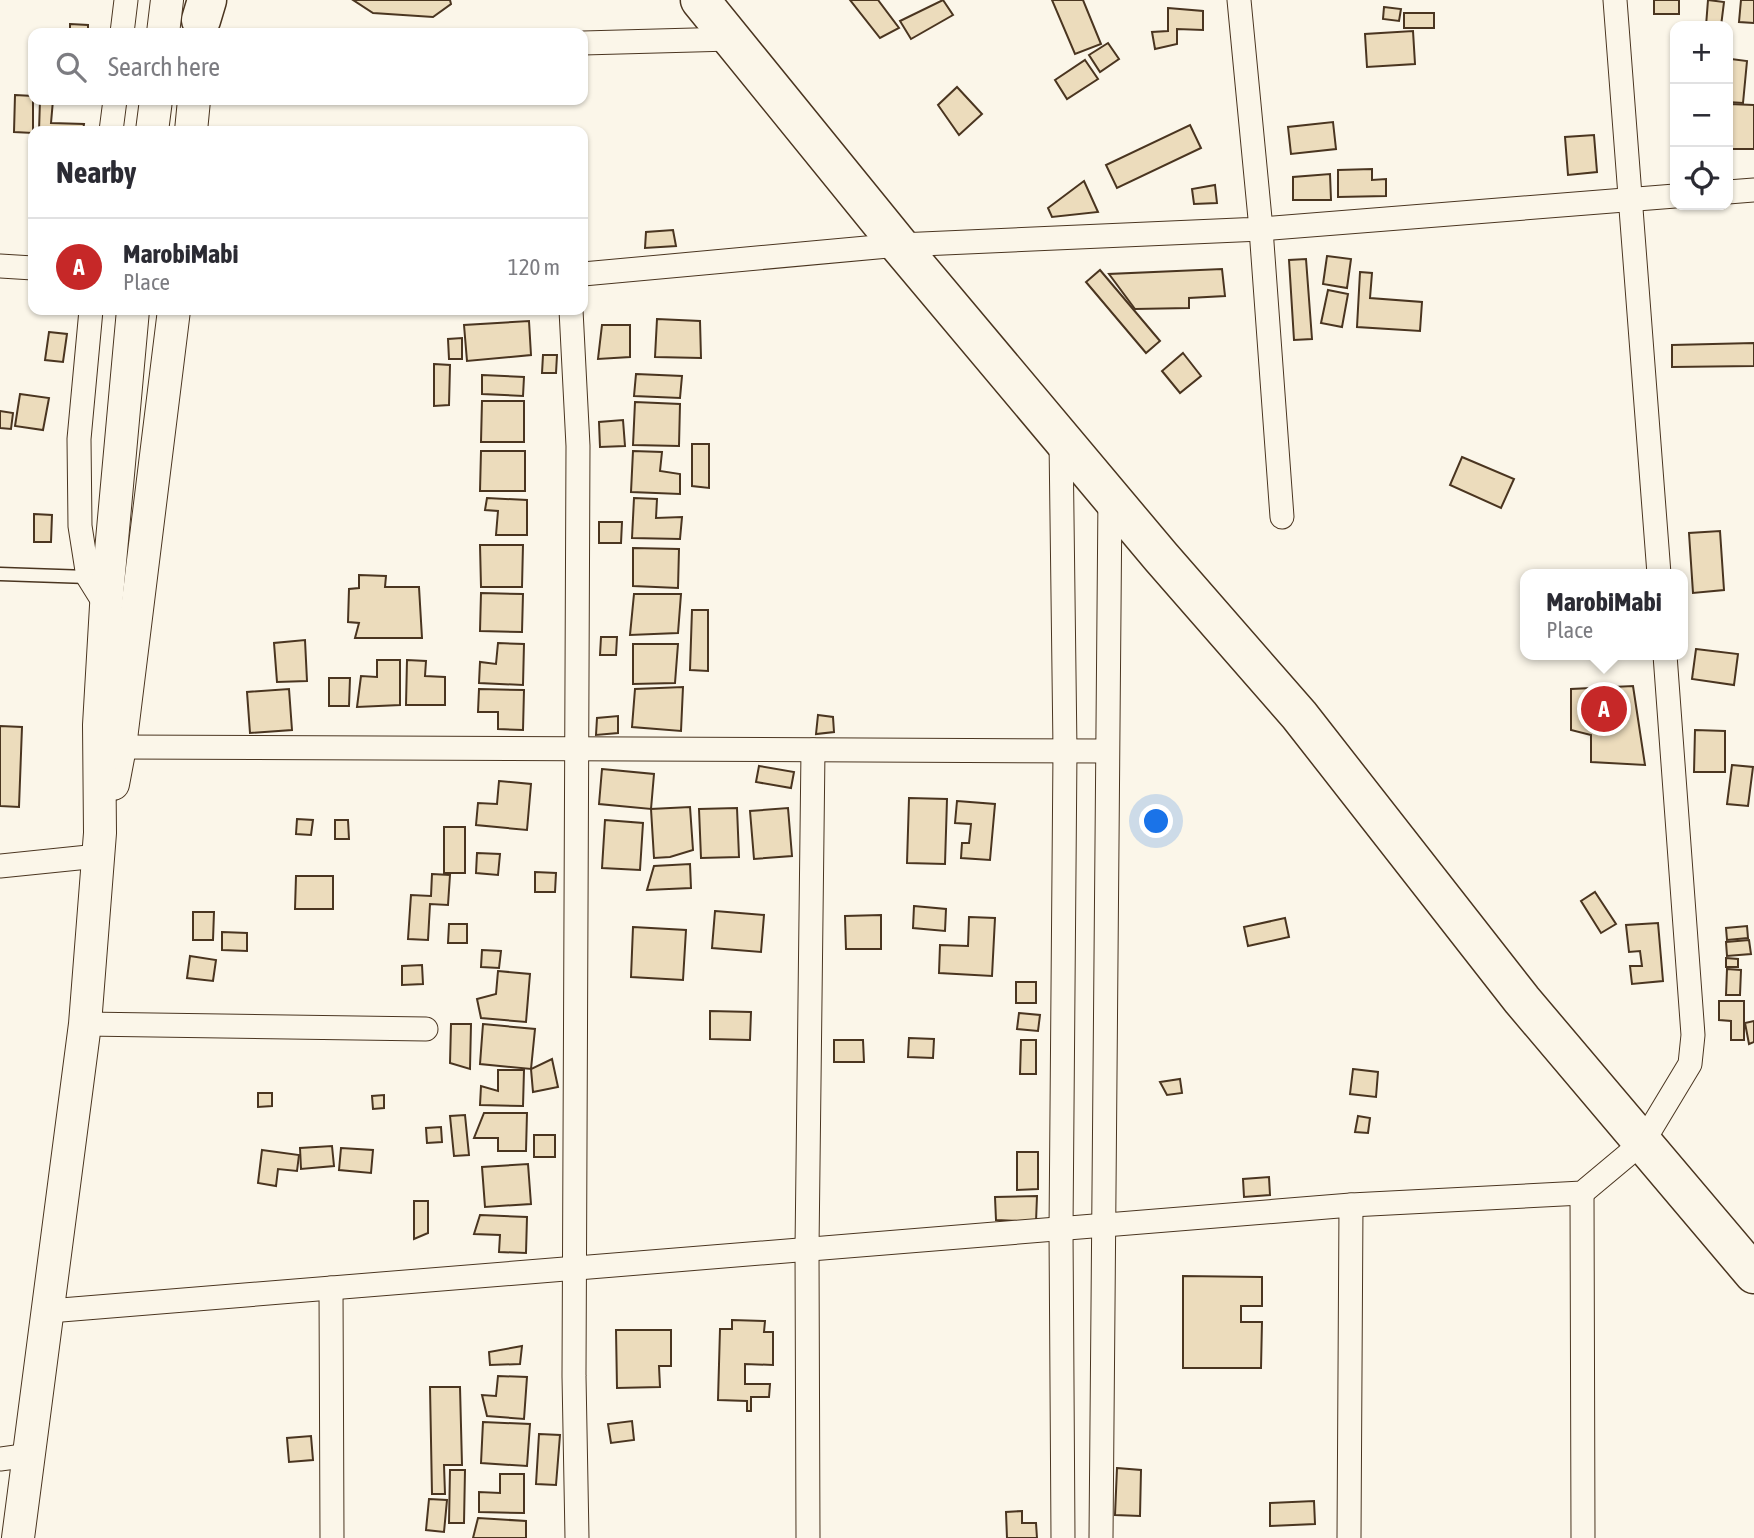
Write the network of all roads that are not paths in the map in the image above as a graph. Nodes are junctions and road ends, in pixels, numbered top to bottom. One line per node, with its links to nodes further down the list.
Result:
1 (126, 0): 6 (street)
2 (167, 0): 7 (main road)
3 (700, 0): 8 (highway)
4 (1239, 0): 20 (street)
5 (1615, 0): 19 (street)
6 (123, 28)
7 (164, 28)
8 (731, 39): 9 (street); 21 (highway)
9 (588, 43)
10 (114, 105): 13 (street)
11 (155, 105): 14 (main road)
12 (194, 105): 15 (main road)
13 (112, 126)
14 (153, 126)
15 (191, 126)
16 (1754, 190): 17 (street)
17 (1733, 192)
18 (1670, 197): 19 (street)
19 (1630, 200): 20 (street); 32 (street)
20 (1261, 229): 21 (street); 31 (street)
21 (899, 245): 24 (street); 29 (highway)
22 (0, 266): 23 (street)
23 (28, 268)
24 (588, 274)
25 (91, 315): 34 (street)
26 (133, 315): 35 (main road)
27 (173, 315): 37 (main road)
28 (571, 315): 38 (street)
29 (1061, 437): 30 (highway); 40 (street)
30 (1110, 494): 41 (street); 46 (highway)
31 (1282, 517)
32 (1658, 569)
33 (0, 574): 34 (lane)
34 (88, 577): 35 (street)
35 (107, 606): 42 (main road)
36 (1665, 660): 46 (street)
37 (120, 747): 38 (street); 42 (main road)
38 (576, 750): 39 (street); 52 (street)
39 (813, 750): 40 (street); 51 (street)
40 (1065, 750): 41 (street); 50 (street)
41 (1106, 751): 49 (street)
42 (99, 845): 43 (street); 44 (main road)
43 (0, 866)
44 (85, 1024): 45 (street); 55 (main road)
45 (426, 1029)
46 (1643, 1142): 47 (street); 53 (highway)
47 (1582, 1193): 48 (street); 64 (street)
48 (1351, 1205): 49 (street); 63 (street)
49 (1104, 1226): 50 (street); 62 (street)
50 (1061, 1230): 51 (street); 61 (street)
51 (807, 1249): 52 (street); 60 (street)
52 (575, 1268): 54 (street); 59 (street)
53 (1754, 1274)
54 (331, 1287): 55 (street); 58 (street)
55 (50, 1311): 56 (main road)
56 (15, 1457): 57 (main road)
57 (18, 1538)
58 (332, 1538)
59 (577, 1538)
60 (808, 1538)
61 (1063, 1538)
62 (1101, 1538)
63 (1349, 1538)
64 (1583, 1538)

